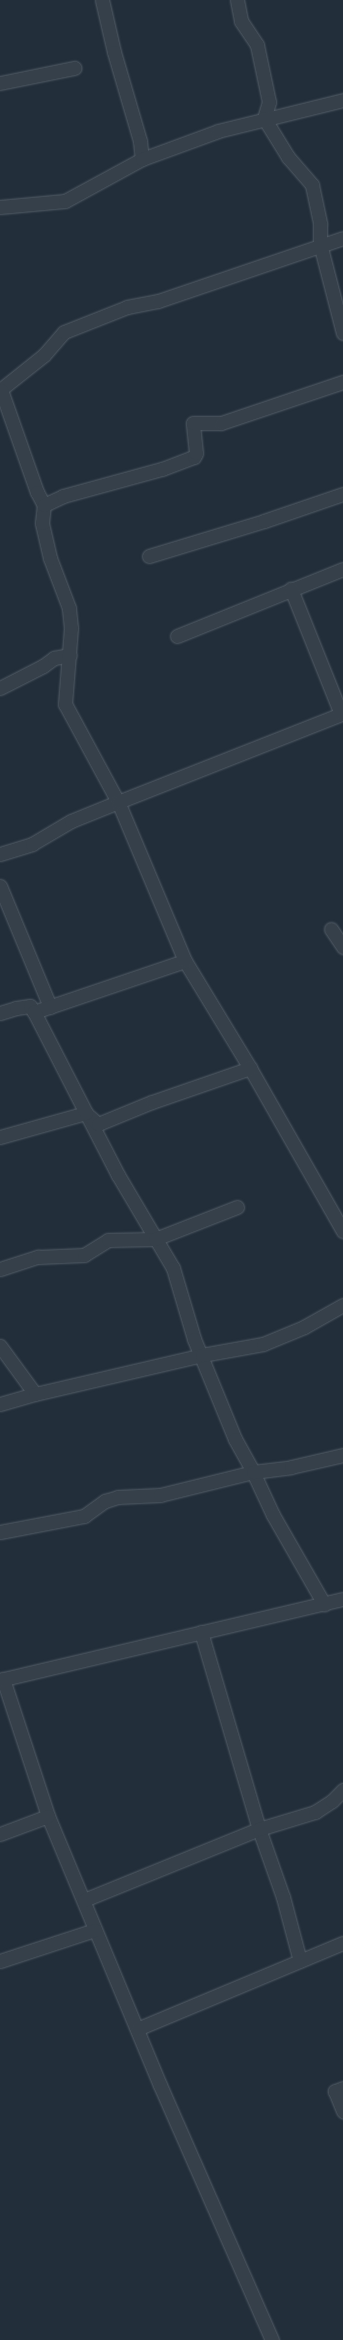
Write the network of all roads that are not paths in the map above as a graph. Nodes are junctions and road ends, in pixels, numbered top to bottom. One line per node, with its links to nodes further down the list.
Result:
1 (102, 0): 7 (street)
2 (237, 0): 6 (street)
3 (74, 68): 4 (street)
4 (0, 83)
5 (343, 100): 6 (street)
6 (264, 118): 7 (street); 10 (street)
7 (142, 159): 8 (street)
8 (0, 207)
9 (343, 238): 10 (street)
10 (320, 244): 11 (street); 13 (street)
11 (343, 332)
12 (343, 382): 15 (street)
13 (0, 390): 15 (street)
14 (343, 494): 16 (street)
15 (44, 505): 20 (street)
16 (149, 556)
17 (343, 569): 18 (street)
18 (291, 589): 19 (street); 22 (street)
19 (177, 636)
20 (70, 655): 21 (street); 23 (street)
21 (0, 688)
22 (342, 714): 23 (street)
23 (118, 802): 24 (street); 28 (street)
24 (0, 854)
25 (0, 886): 29 (street)
26 (331, 929): 27 (street)
27 (343, 947)
28 (185, 961): 29 (street); 32 (street)
29 (50, 1007): 30 (street)
30 (34, 1012): 31 (street); 33 (street)
31 (0, 1013)
32 (250, 1068): 33 (street); 36 (street)
33 (86, 1113): 34 (street); 37 (street)
34 (0, 1137)
35 (237, 1207): 37 (street)
36 (343, 1231)
37 (156, 1239): 38 (street); 41 (street)
38 (0, 1269)
39 (343, 1305): 41 (street)
40 (0, 1346): 42 (street)
41 (202, 1355): 42 (street); 45 (street)
42 (35, 1394): 43 (street)
43 (0, 1404)
44 (343, 1455): 45 (street)
45 (253, 1472): 46 (street); 48 (street)
46 (0, 1532)
47 (343, 1599): 48 (street)
48 (324, 1604): 49 (street)
49 (201, 1632): 50 (street); 53 (street)
50 (2, 1680): 52 (street)
51 (343, 1790): 53 (street)
52 (48, 1816): 54 (street); 55 (street)
53 (259, 1829): 55 (street); 59 (street)
54 (0, 1834)
55 (84, 1900): 56 (street)
56 (95, 1930): 58 (street); 60 (street)
57 (343, 1943): 59 (street)
58 (0, 1960)
59 (300, 1961): 60 (street)
60 (136, 2029): 63 (street)
61 (343, 2088): 62 (street)
62 (343, 2111)
63 (272, 2340)

